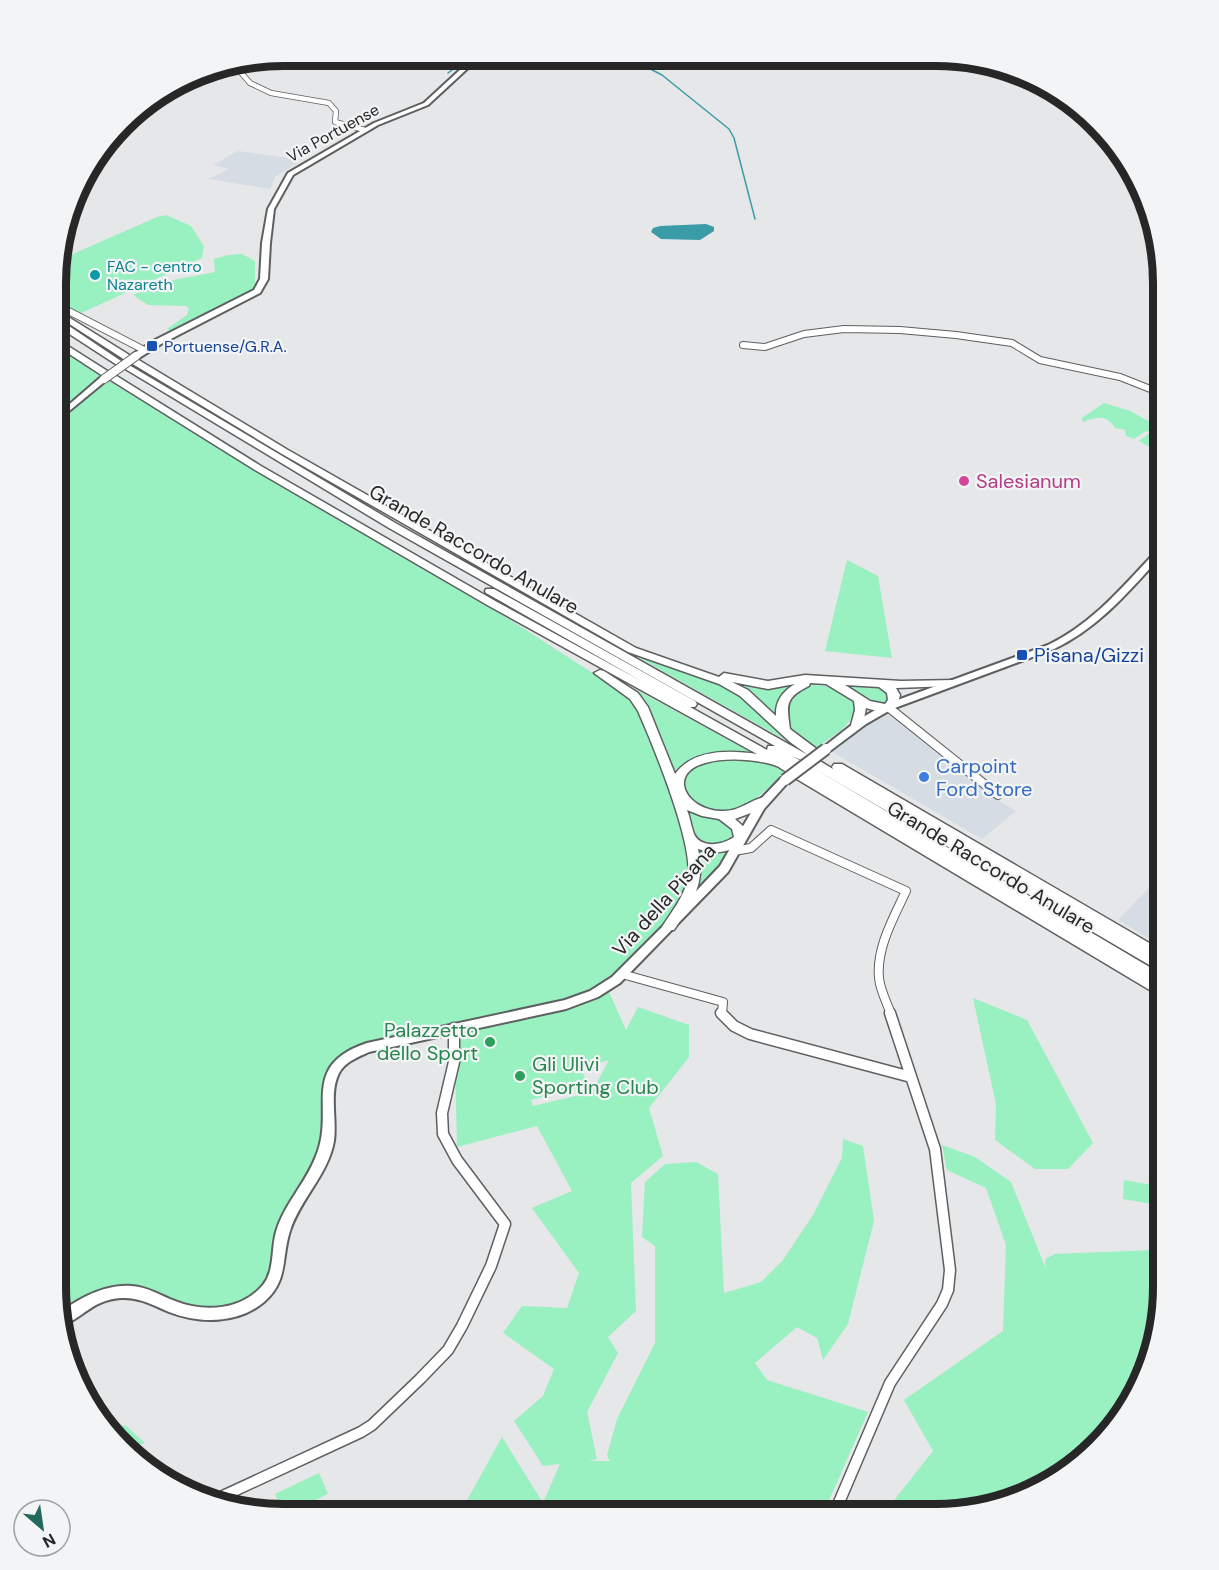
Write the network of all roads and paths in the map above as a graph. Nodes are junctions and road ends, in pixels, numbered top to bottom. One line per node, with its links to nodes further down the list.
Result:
1 (467, 66): 3 (main road, Via Portuense)
2 (239, 70): 3 (street)
3 (365, 130): 10 (main road, Via Portuense)
4 (66, 310): 10 (street)
5 (66, 320): 11 (highway, Grande Raccordo Anulare)
6 (66, 329): 11 (highway, Grande Raccordo Anulare)
7 (66, 336): 11 (highway, Grande Raccordo Anulare)
8 (743, 345): 12 (street)
9 (66, 346): 11 (highway, Grande Raccordo Anulare)
10 (144, 350): 11 (main road, Via Portuense)
11 (120, 368): 13 (main road, Via Portuense); 15 (highway, Grande Raccordo Anulare); 16 (highway, Grande Raccordo Anulare); 23 (highway, Grande Raccordo Anulare)
12 (1153, 390)
13 (66, 413)
14 (1153, 559): 17 (main road, Via della Pisana)
15 (493, 604): 23 (highway); 27 (highway)
16 (648, 656): 18 (highway); 22 (highway, Grande Raccordo Anulare)
17 (951, 682): 18 (highway); 20 (main road, Via della Pisana)
18 (874, 683): 20 (highway)
19 (860, 701): 20 (highway); 21 (highway); 22 (highway)
20 (888, 707): 21 (main road, Via della Pisana); 24 (street)
21 (857, 725): 23 (main road, Via della Pisana)
22 (787, 732): 23 (highway, Grande Raccordo Anulare)
23 (804, 764): 25 (main road, Via della Pisana); 26 (highway); 31 (highway, Grande Raccordo Anulare); 32 (highway, Grande Raccordo Anulare); 34 (highway, Grande Raccordo Anulare); 35 (highway, Grande Raccordo Anulare)
24 (998, 795)
25 (764, 801): 26 (highway); 28 (main road, Via della Pisana)
26 (723, 816): 28 (highway)
27 (689, 838): 28 (highway); 30 (highway)
28 (740, 838): 29 (main road, Via della Pisana)
29 (734, 851): 30 (main road, Via della Pisana); 37 (street)
30 (669, 927): 33 (main road, Via della Pisana)
31 (1153, 952)
32 (1153, 962)
33 (622, 974): 36 (main road, Via della Pisana); 37 (street)
34 (1153, 975)
35 (1153, 987)
36 (454, 1028): 38 (main road, Via della Pisana); 39 (street)
37 (911, 1077): 40 (street)
38 (68, 1315)
39 (223, 1496)
40 (838, 1504)

